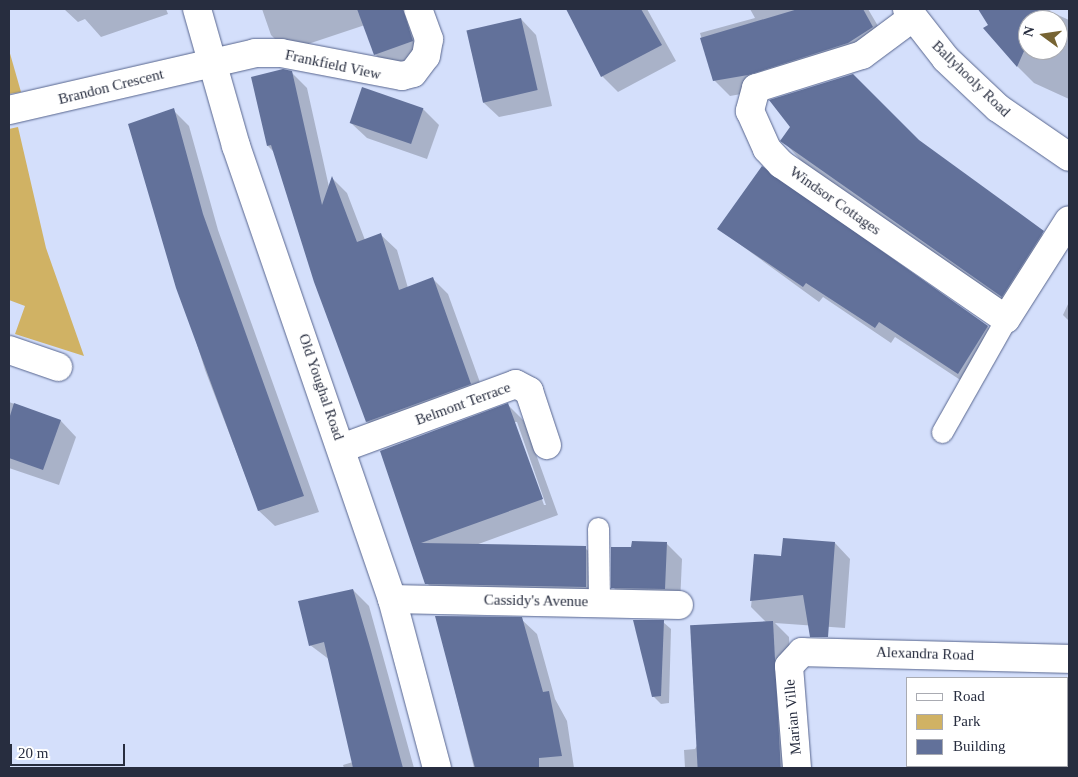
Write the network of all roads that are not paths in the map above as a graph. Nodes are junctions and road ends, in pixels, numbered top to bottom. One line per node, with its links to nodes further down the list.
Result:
1 (196, 9): 4 (street, Old Youghal Road)
2 (418, 9): 4 (street, Frankfield View)
3 (910, 13): 6 (street, Ballyhooly Road); 8 (street, Windsor Cottages)
4 (212, 61): 5 (street, Brandon Crescent); 13 (street, Old Youghal Road)
5 (9, 110)
6 (1069, 157)
7 (1069, 220): 8 (street)
8 (1006, 319): 11 (lane)
9 (9, 350): 10 (street)
10 (58, 367)
11 (942, 432)
12 (548, 445): 13 (street, Belmont Terrace)
13 (342, 448): 15 (street, Old Youghal Road)
14 (598, 528): 16 (lane)
15 (392, 599): 16 (street, Cassidy's Avenue); 20 (street, Old Youghal Road)
16 (599, 602): 17 (street, Cassidy's Avenue)
17 (679, 605)
18 (1069, 660): 19 (street, Alexandra Road)
19 (789, 666): 21 (street, Marian Ville)
20 (437, 768)
21 (797, 768)

